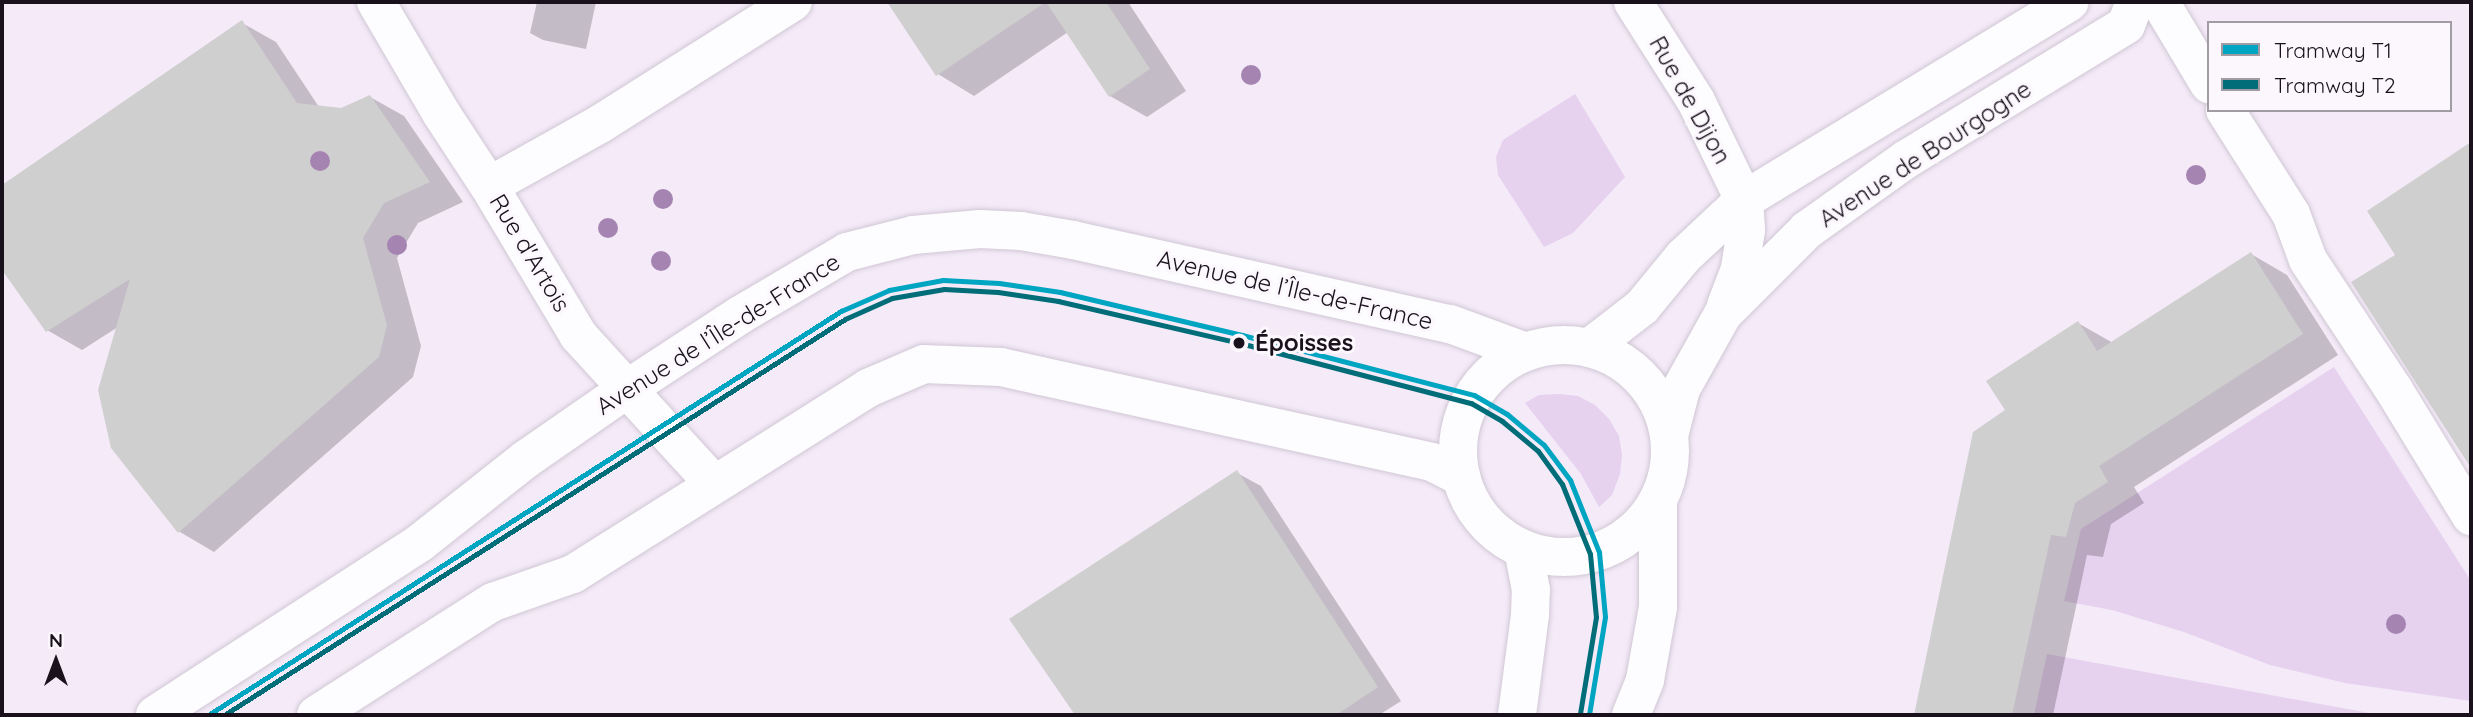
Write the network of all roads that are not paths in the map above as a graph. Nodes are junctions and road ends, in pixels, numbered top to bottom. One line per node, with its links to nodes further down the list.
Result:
1 (376, 2): 9 (street, Rue d'Artois)
2 (793, 2): 9 (street)
3 (1633, 2): 10 (street, Rue de Dijon)
4 (2070, 2): 10 (street)
5 (2135, 2): 11 (street, Avenue de Bourgogne)
6 (2160, 2): 7 (street)
7 (2207, 80)
8 (2226, 112): 19 (street)
9 (489, 186): 14 (street, Rue d'Artois)
10 (1744, 200): 11 (street); 12 (street)
11 (1723, 314): 15 (street, Avenue de Bourgogne)
12 (1588, 348): 13 (street); 15 (street)
13 (1526, 352): 14 (street, Avenue de l’Île-de-France); 16 (street)
14 (627, 389): 17 (street, Rue d'Artois); 21 (street, Avenue de l’Île-de-France)
15 (1670, 432): 18 (street)
16 (1461, 477): 17 (street); 20 (street)
17 (713, 483): 22 (street)
18 (1658, 500): 20 (street); 24 (street)
19 (2471, 516)
20 (1523, 549): 23 (street)
21 (155, 715)
22 (316, 715)
23 (1517, 715)
24 (1631, 715)

